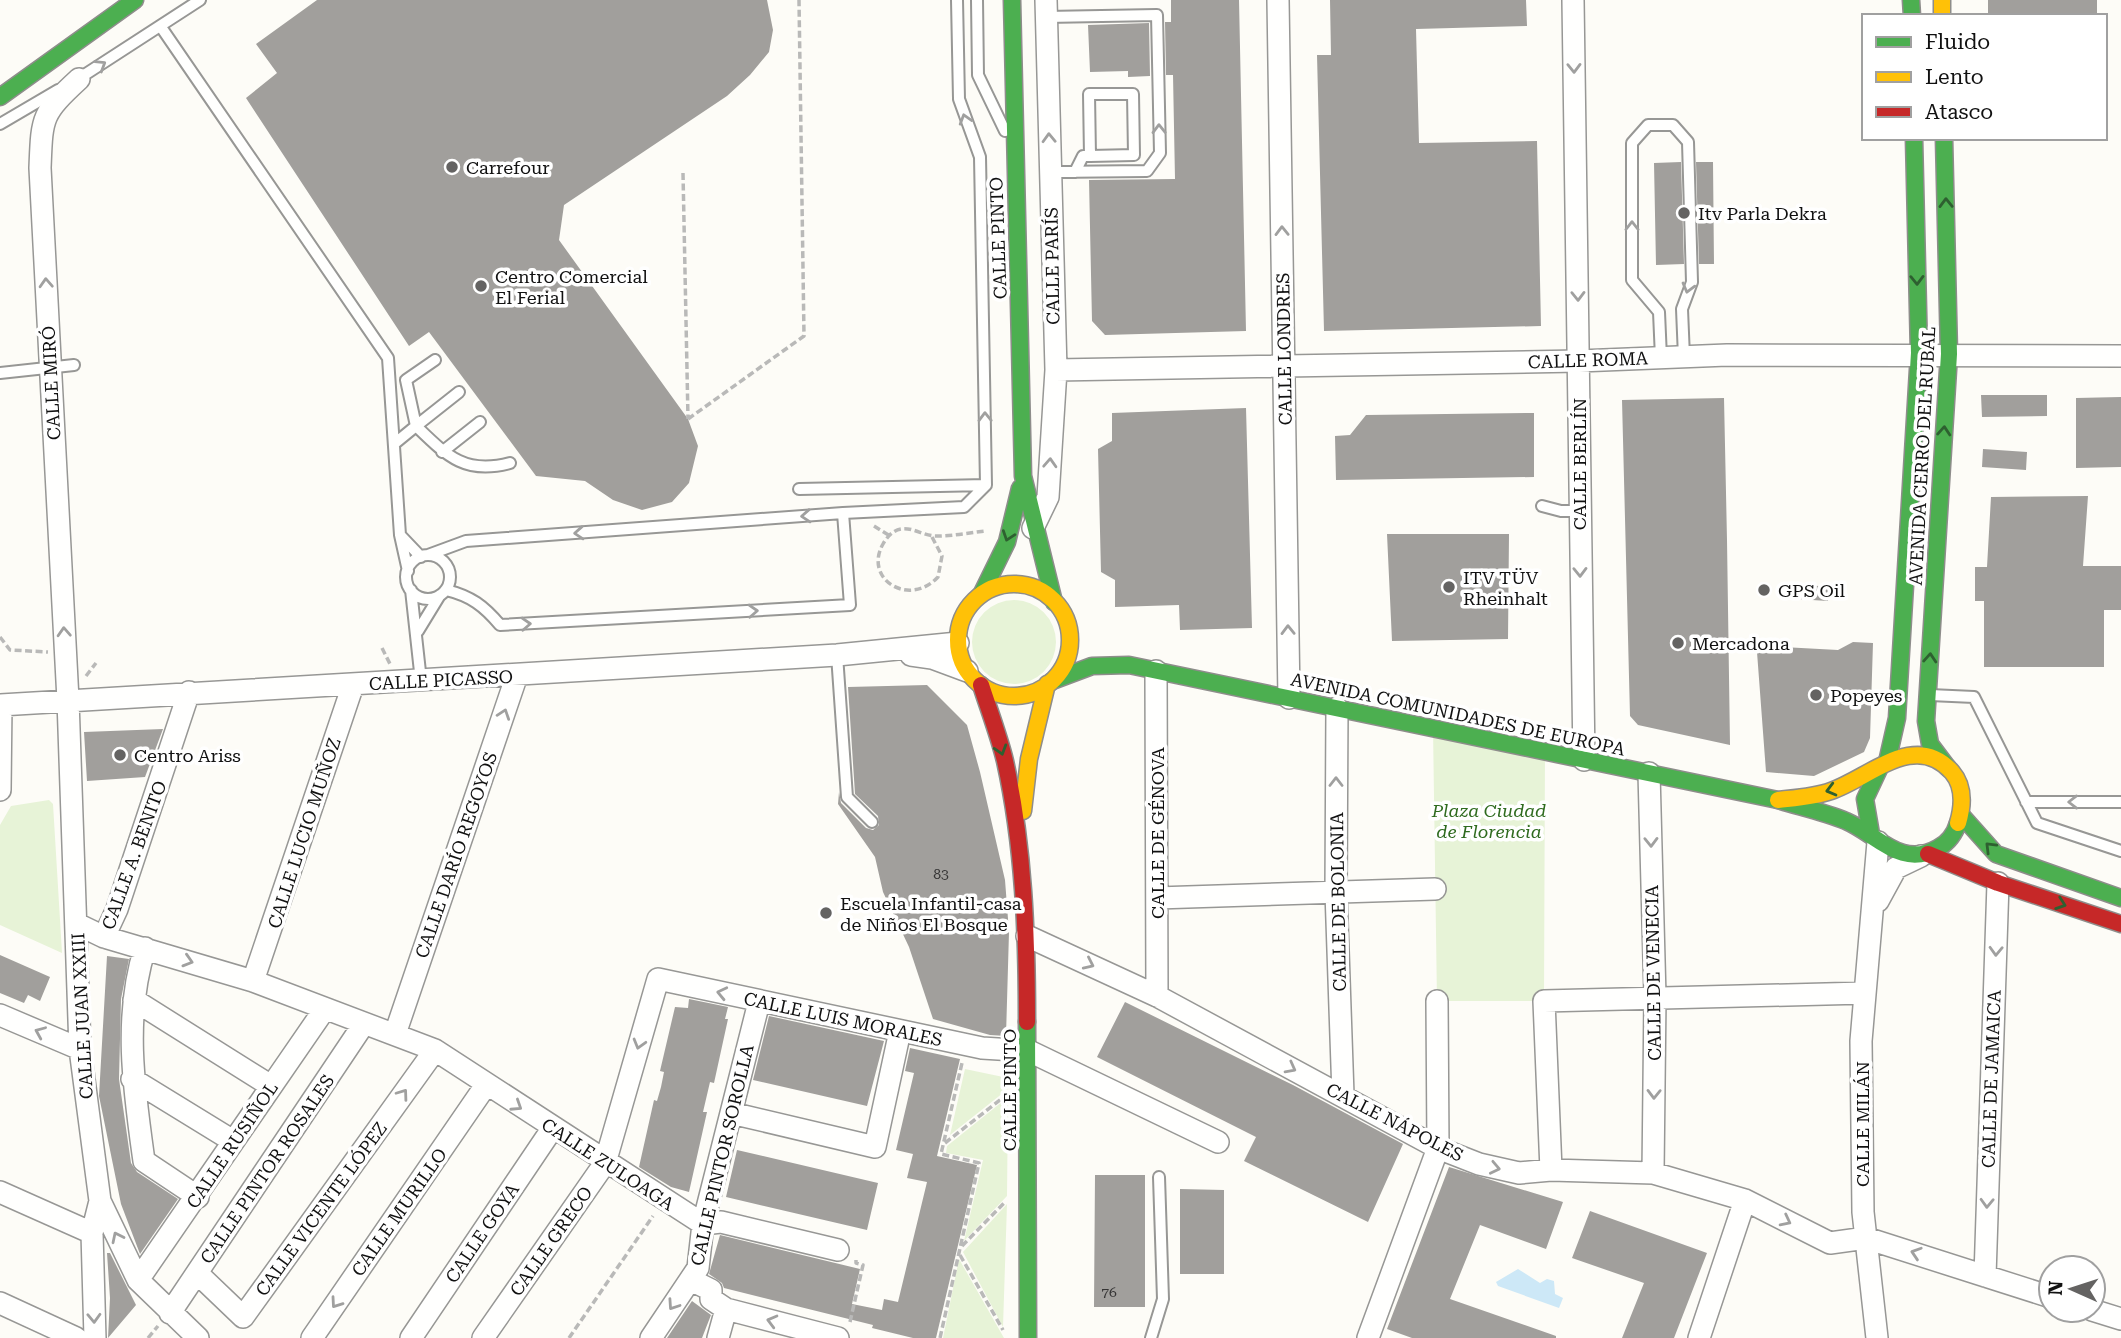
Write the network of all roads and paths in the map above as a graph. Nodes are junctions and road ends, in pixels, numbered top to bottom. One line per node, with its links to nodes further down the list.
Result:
1 (135, 0): 12 (main road)
2 (200, 0): 10 (lane)
3 (799, 0): 19 (path)
4 (957, 0): 40 (lane, one-way to 4)
5 (977, 0): 16 (lane)
6 (1012, 0): 16 (main road, CALLE PINTO)
7 (1278, 0): 29 (street, CALLE LONDRES, one-way to 7)
8 (1573, 0): 27 (street, CALLE BERLÍN, one-way to 27)
9 (1046, 9): 18 (lane, one-way to 9); 20 (street, CALLE PARÍS, one-way to 9)
10 (161, 27): 11 (lane, one-way to 10); 36 (lane)
11 (79, 79): 13 (lane); 30 (street, CALLE MIRÓ, one-way to 11)
12 (0, 97)
13 (0, 124)
14 (1914, 140): 21 (main road, AVENIDA CERRO DEL RUBAL, one-way to 21)
15 (1944, 140): 22 (main road, AVENIDA CERRO DEL RUBAL, one-way to 15)
16 (1015, 151): 39 (main road, CALLE PINTO)
17 (1090, 156): 17 (lane); 18 (lane)
18 (1075, 172): 20 (lane)
19 (683, 173)
20 (1050, 173): 31 (street, CALLE PARÍS)
21 (1919, 353): 22 (street, CALLE ROMA); 24 (street, CALLE ROMA); 77 (main road, AVENIDA CERRO DEL RUBAL)
22 (1949, 354): 23 (street, CALLE ROMA); 71 (main road, AVENIDA CERRO DEL RUBAL, one-way to 22)
23 (2121, 356)
24 (1684, 357): 25 (street, CALLE ROMA); 25 (lane, one-way to 24)
25 (1661, 358): 27 (street, CALLE ROMA)
26 (435, 360): 35 (lane)
27 (1579, 361): 29 (street, CALLE ROMA); 43 (street, CALLE BERLÍN)
28 (74, 365): 30 (lane)
29 (1284, 366): 31 (street, CALLE ROMA); 72 (street, CALLE LONDRES, one-way to 29)
30 (50, 367): 32 (lane); 59 (street, CALLE MIRÓ, one-way to 30)
31 (1056, 370): 46 (street, CALLE PARÍS, one-way to 31)
32 (0, 373)
33 (459, 392): 35 (lane)
34 (480, 422): 37 (lane)
35 (416, 426): 36 (lane); 37 (lane)
36 (394, 444): 47 (lane)
37 (442, 452): 38 (lane)
38 (510, 463)
39 (1023, 476): 45 (main road, CALLE PINTO); 46 (main road, CALLE PINTO)
40 (986, 485): 41 (lane); 44 (lane)
41 (799, 489)
42 (1542, 506): 43 (lane)
43 (1578, 511): 76 (street, CALLE BERLÍN, one-way to 76)
44 (843, 513): 49 (lane, one-way to 49); 52 (lane, one-way to 44)
45 (1011, 528): 48 (path); 53 (main road, CALLE PINTO, one-way to 53)
46 (1033, 528): 54 (main road, CALLE PINTO)
47 (400, 536): 49 (lane); 50 (lane)
48 (932, 537): 48 (path)
49 (424, 556): 50 (lane); 52 (lane)
50 (408, 570): 51 (lane)
51 (411, 590): 52 (lane); 55 (lane)
52 (443, 593): 55 (lane)
53 (982, 593): 54 (main road); 58 (main road)
54 (1058, 607): 57 (main road); 68 (main road)
55 (418, 631): 67 (lane)
56 (0, 638): 59 (path)
57 (1088, 640)
58 (957, 643): 60 (street, CALLE PICASSO); 66 (main road)
59 (65, 650): 73 (street, CALLE MIRÓ)
60 (881, 651): 62 (street, CALLE PICASSO); 66 (street, CALLE PICASSO)
61 (1105, 652): 63 (main road, AVENIDA COMUNIDADES DE EUROPA)
62 (837, 655): 65 (street, CALLE PICASSO); 85 (lane)
63 (1129, 665): 64 (main road, AVENIDA COMUNIDADES DE EUROPA); 68 (main road, AVENIDA COMUNIDADES DE EUROPA)
64 (1156, 671): 72 (main road, AVENIDA COMUNIDADES DE EUROPA); 93 (street, CALLE DE GÉNOVA)
65 (517, 676): 67 (street, CALLE PICASSO); 113 (street, CALLE DARÍO REGOYOS, one-way to 65)
66 (974, 678): 68 (main road); 87 (main road, CALLE PINTO, one-way to 87)
67 (421, 681): 69 (street, CALLE PICASSO)
68 (1049, 683): 87 (main road, CALLE PINTO)
69 (353, 685): 70 (street, CALLE PICASSO); 102 (street, CALLE LUCIO MUÑOZ)
70 (189, 692): 73 (street, CALLE PICASSO); 99 (street, CALLE A. BENITO)
71 (1927, 695): 78 (main road, AVENIDA CERRO DEL RUBAL); 82 (lane)
72 (1289, 698): 75 (main road, AVENIDA COMUNIDADES DE EUROPA)
73 (68, 700): 74 (street, CALLE PICASSO); 96 (street, CALLE JUAN XXIII)
74 (0, 705): 80 (street)
75 (1336, 708): 76 (main road, AVENIDA COMUNIDADES DE EUROPA); 92 (street, CALLE DE BOLONIA, one-way to 75)
76 (1584, 760): 79 (main road, AVENIDA COMUNIDADES DE EUROPA)
77 (1883, 765): 78 (main road); 81 (main road, one-way to 81); 86 (main road)
78 (1948, 768): 84 (main road)
79 (1649, 773): 81 (main road, AVENIDA COMUNIDADES DE EUROPA); 105 (street, CALLE DE VENECIA, one-way to 105)
80 (0, 790)
81 (1778, 800): 86 (main road, AVENIDA COMUNIDADES DE EUROPA)
82 (2026, 802): 83 (lane, one-way to 82); 88 (lane)
83 (2121, 802)
84 (1963, 817): 89 (main road); 94 (main road, one-way to 84)
85 (872, 822)
86 (1875, 838): 89 (main road); 95 (street, CALLE MILÁN)
87 (1019, 843): 98 (main road, CALLE PINTO)
88 (2121, 851)
89 (1925, 855): 90 (main road); 95 (street)
90 (1998, 883): 97 (main road, one-way to 97); 145 (street, CALLE DE JAMAICA, one-way to 145)
91 (1435, 888): 92 (street)
92 (1336, 892): 93 (street); 122 (street, CALLE DE BOLONIA)
93 (1157, 898): 104 (street, CALLE DE GÉNOVA)
94 (2121, 898)
95 (1874, 909): 103 (street, CALLE MILÁN)
96 (77, 924): 99 (street, CALLE ZULOAGA); 115 (street, CALLE JUAN XXIII)
97 (2121, 924)
98 (1027, 936): 104 (street, CALLE NÁPOLES, one-way to 104); 117 (main road, CALLE PINTO)
99 (104, 937): 100 (street, CALLE ZULOAGA)
100 (145, 948): 102 (street, CALLE ZULOAGA, one-way to 102); 106 (street)
101 (658, 979): 108 (street, CALLE LUIS MORALES, one-way to 101); 129 (street, CALLE GRECO, one-way to 129)
102 (253, 981): 109 (street, CALLE ZULOAGA)
103 (1864, 993): 105 (street); 141 (street, CALLE MILÁN)
104 (1157, 996): 122 (street, CALLE NÁPOLES, one-way to 122)
105 (1655, 997): 130 (street); 131 (street, CALLE DE VENECIA, one-way to 131)
106 (134, 1000): 118 (street); 120 (street)
107 (1437, 1001): 128 (street)
108 (759, 1002): 112 (street, CALLE LUIS MORALES); 123 (street, CALLE PINTOR SOROLLA)
109 (324, 1010): 111 (street, CALLE ZULOAGA); 120 (street, CALLE RUSIÑOL)
110 (0, 1015): 115 (street, one-way to 110)
111 (363, 1025): 113 (street, CALLE ZULOAGA); 144 (street, CALLE PINTOR ROSALES)
112 (900, 1031): 114 (street, CALLE LUIS MORALES); 123 (street)
113 (395, 1034): 116 (street, CALLE ZULOAGA)
114 (966, 1045): 117 (street, CALLE LUIS MORALES); 127 (path)
115 (80, 1049): 138 (street, CALLE JUAN XXIII)
116 (435, 1050): 119 (street, CALLE ZULOAGA); 144 (street, CALLE VICENTE LÓPEZ, one-way to 116)
117 (1029, 1051): 121 (main road, CALLE PINTO); 126 (street)
118 (132, 1079): 125 (street); 134 (street)
119 (486, 1085): 124 (street, CALLE ZULOAGA, one-way to 124); 157 (street, CALLE MURILLO, one-way to 157)
120 (271, 1086): 125 (street, CALLE RUSIÑOL)
121 (1029, 1091): 127 (path); 135 (main road, CALLE PINTO)
122 (1343, 1096): 128 (street, CALLE NÁPOLES)
123 (731, 1113): 139 (street, CALLE PINTOR SOROLLA)
124 (552, 1129): 129 (street, CALLE ZULOAGA); 158 (street, CALLE GOYA)
125 (233, 1141): 134 (street, CALLE RUSIÑOL)
126 (1218, 1142)
127 (943, 1144): 143 (path)
128 (1438, 1147): 130 (street, CALLE NÁPOLES, one-way to 130); 165 (street)
129 (605, 1163): 136 (street, CALLE ZULOAGA); 159 (street, CALLE GRECO)
130 (1551, 1170): 131 (street, CALLE NÁPOLES)
131 (1653, 1173): 137 (street, CALLE NÁPOLES)
132 (1159, 1177): 164 (lane)
133 (0, 1192): 140 (street)
134 (198, 1197): 146 (street, CALLE RUSIÑOL)
135 (1029, 1199): 143 (path); 153 (main road, CALLE PINTO)
136 (664, 1200): 139 (street, CALLE ZULOAGA); 160 (path)
137 (1745, 1200): 141 (street, CALLE NÁPOLES, one-way to 141); 166 (street)
138 (100, 1201): 140 (street); 146 (street, CALLE JUAN XXIII, one-way to 138)
139 (703, 1224): 142 (street, CALLE ZULOAGA); 147 (street, CALLE PINTOR SOROLLA)
140 (92, 1233): 155 (street, one-way to 155)
141 (1866, 1238): 145 (street, one-way to 141); 167 (street, CALLE MILÁN)
142 (838, 1250): 152 (path)
143 (959, 1251): 153 (path); 163 (path)
144 (197, 1273): 151 (street, CALLE PINTOR ROSALES)
145 (1985, 1276): 148 (street)
146 (138, 1280): 151 (street, CALLE JUAN XXIII)
147 (691, 1280): 150 (street); 161 (street, CALLE PINTOR SOROLLA, one-way to 161)
148 (2037, 1293)
149 (0, 1303): 154 (street)
150 (726, 1309): 152 (street, one-way to 150); 162 (street)
151 (170, 1312): 156 (street, CALLE JUAN XXIII)
152 (843, 1332)
153 (1028, 1335)
154 (76, 1338)
155 (95, 1338)
156 (198, 1338)
157 (312, 1338)
158 (411, 1338)
159 (483, 1338)
160 (569, 1338)
161 (651, 1338)
162 (718, 1338)
163 (940, 1338)
164 (1151, 1338)
165 (1369, 1338)
166 (1699, 1338)
167 (1877, 1338)

